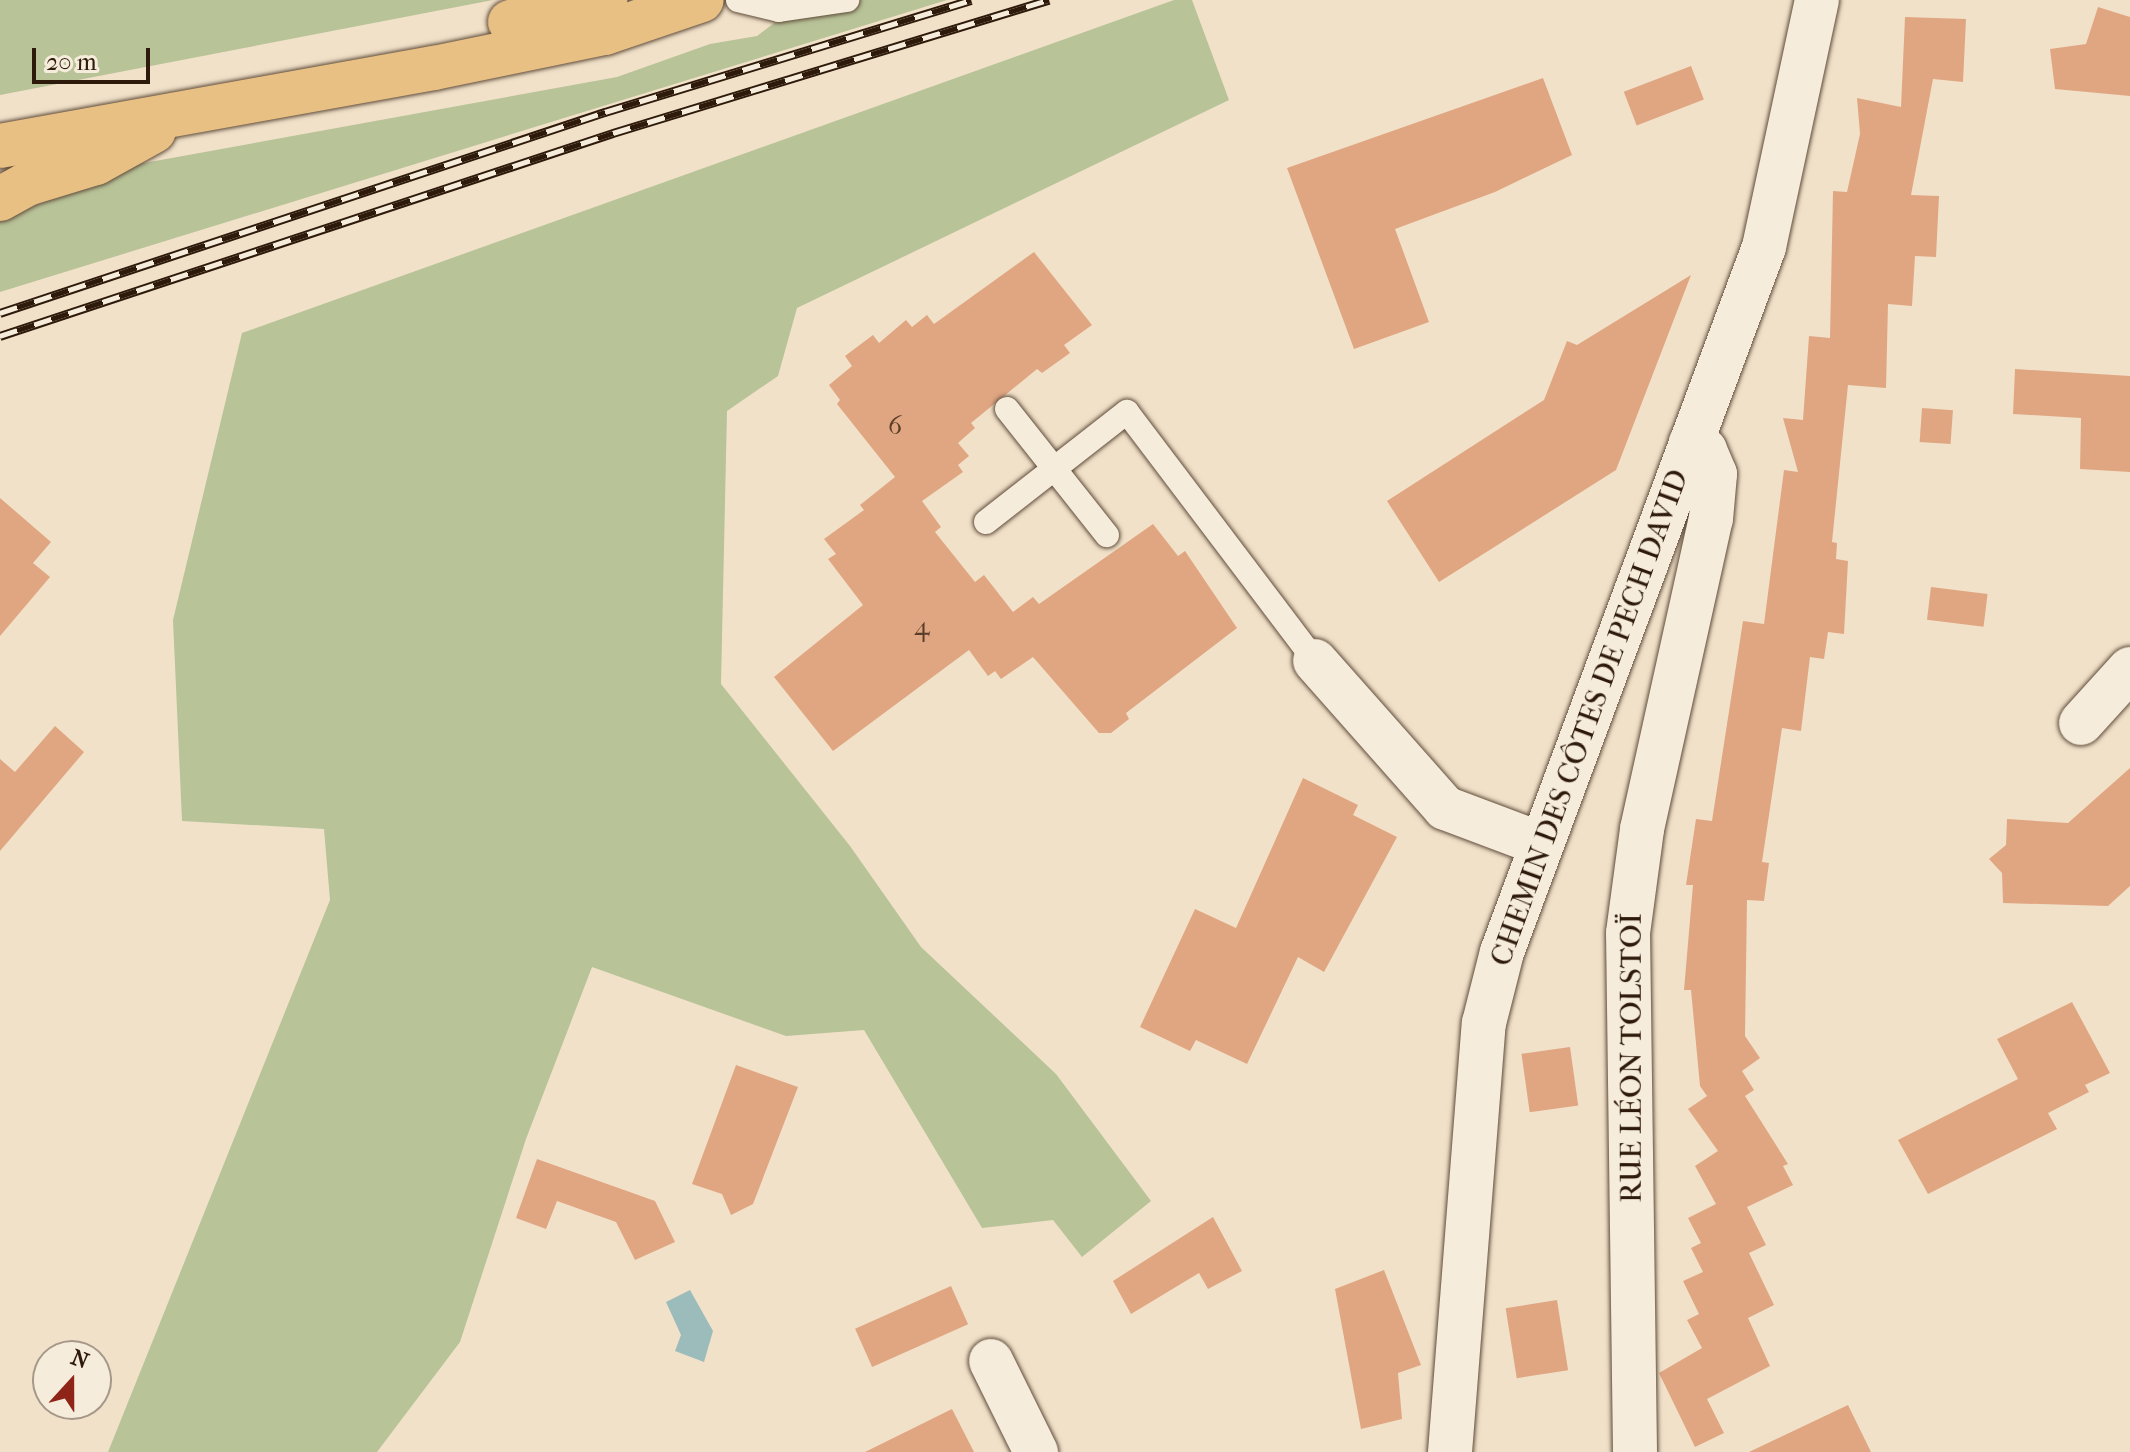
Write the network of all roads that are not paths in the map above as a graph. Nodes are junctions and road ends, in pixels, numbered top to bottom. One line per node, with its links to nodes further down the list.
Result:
1 (605, 0): 7 (highway)
2 (702, 0): 6 (highway)
3 (738, 0): 4 (lane)
4 (847, 0)
5 (1817, 0): 11 (street, CHEMIN DES CÔTES DE PECH DAVID)
6 (184, 115): 8 (highway); 9 (highway)
7 (0, 123)
8 (0, 146)
9 (0, 199)
10 (1007, 409): 12 (lane)
11 (1691, 443): 18 (street, CHEMIN DES CÔTES DE PECH DAVID); 22 (street, RUE LÉON TOLSTOÏ)
12 (1055, 469): 13 (lane); 14 (lane); 15 (lane)
13 (986, 522)
14 (1107, 535)
15 (1315, 661): 18 (street)
16 (2130, 669): 17 (street)
17 (2081, 723)
18 (1541, 844): 21 (street, CHEMIN DES CÔTES DE PECH DAVID)
19 (991, 1361): 20 (street)
20 (1036, 1452)
21 (1450, 1452)
22 (1635, 1452)

